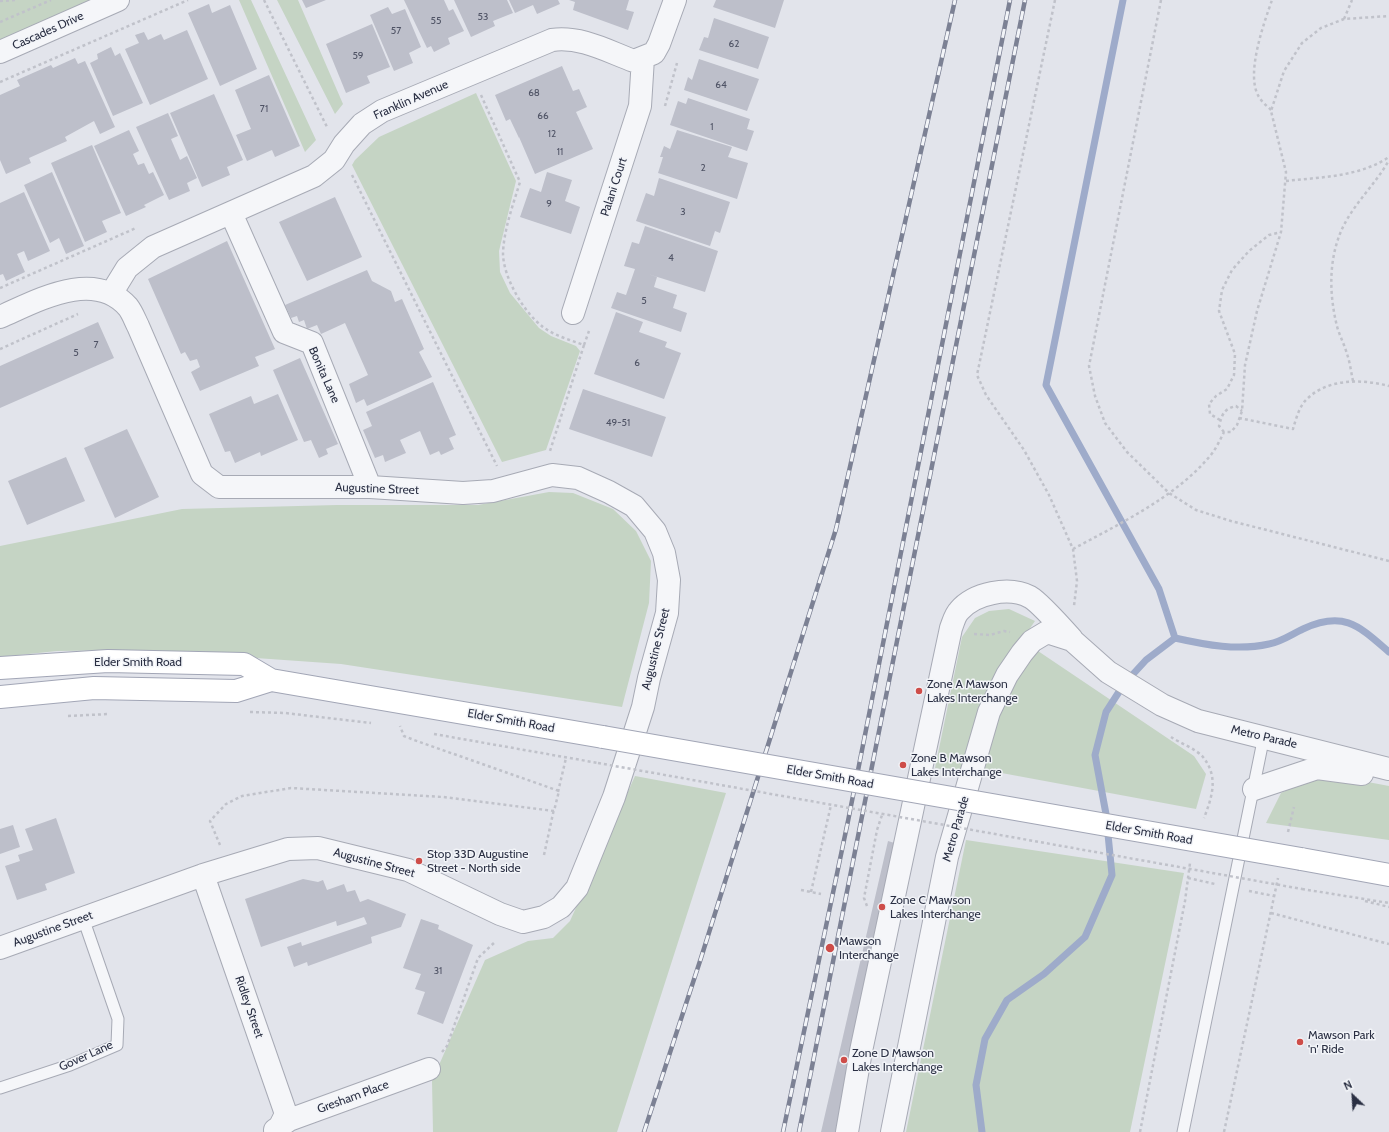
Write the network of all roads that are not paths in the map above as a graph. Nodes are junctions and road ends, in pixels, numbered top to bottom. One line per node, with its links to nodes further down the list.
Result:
1 (118, 0): 3 (street, Cascades Drive)
2 (674, 0): 4 (street)
3 (0, 52)
4 (643, 58): 5 (street, Franklin Avenue); 7 (street, Palani Court)
5 (231, 213): 6 (street, Franklin Avenue); 9 (street, Bonita Lane)
6 (111, 294): 8 (street, Augustine Street); 9 (street, Augustine Street)
7 (573, 313)
8 (0, 317)
9 (370, 487): 18 (street, Augustine Street)
10 (1072, 640): 14 (street, Metro Parade); 25 (street); 26 (street, Metro Parade)
11 (0, 668): 12 (main road, Elder Smith Road)
12 (271, 680): 13 (main road, Elder Smith Road); 19 (main road, Elder Smith Road, bridge)
13 (0, 696)
14 (1264, 736): 15 (street, Metro Parade); 17 (lane)
15 (1389, 769)
16 (1389, 777): 17 (street)
17 (1254, 789): 27 (lane)
18 (204, 875): 20 (street, Augustine Street); 24 (street, Ridley Street)
19 (1389, 875)
20 (83, 918): 21 (street, Augustine Street); 23 (lane, Gover Lane)
21 (0, 948)
22 (429, 1069): 24 (street, Gresham Place)
23 (0, 1088)
24 (275, 1130)
25 (847, 1132)
26 (892, 1132)
27 (1183, 1132)

